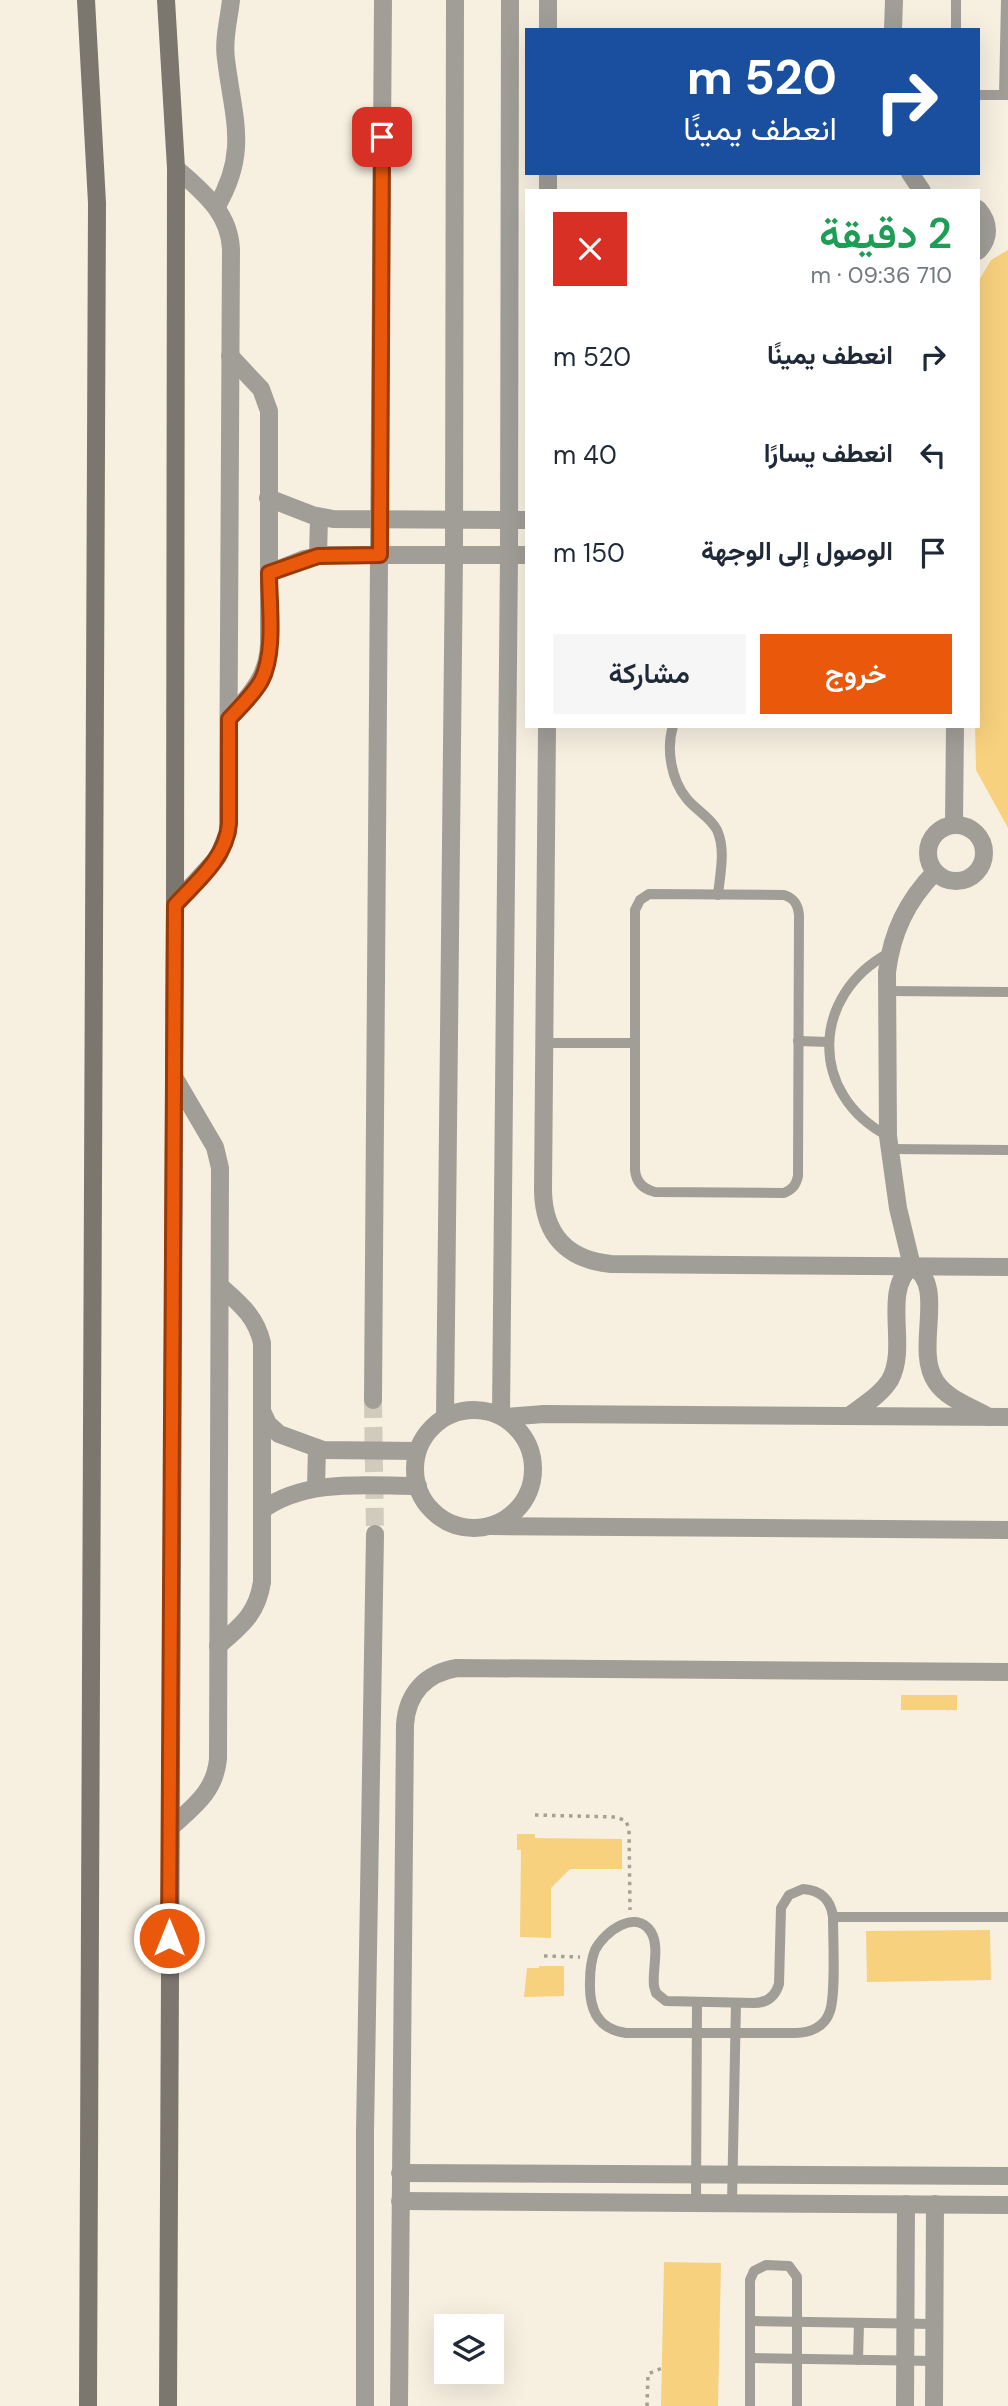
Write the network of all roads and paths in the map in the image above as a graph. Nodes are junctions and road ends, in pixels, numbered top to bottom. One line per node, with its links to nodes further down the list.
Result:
1 (86, 0): 105 (main road)
2 (166, 0): 16 (main road)
3 (231, 0): 17 (street)
4 (383, 0): 23 (street)
5 (455, 0): 24 (street)
6 (510, 0): 25 (street)
7 (548, 0): 11 (street)
8 (894, 0): 12 (street)
9 (956, 0): 13 (lane)
10 (1006, 0): 15 (lane)
11 (548, 28)
12 (893, 28)
13 (956, 28)
14 (980, 95): 15 (lane)
15 (1006, 95)
16 (176, 168): 17 (street); 38 (main road)
17 (217, 206): 20 (street)
18 (980, 212): 19 (street)
19 (980, 248)
20 (230, 356): 21 (street); 31 (street)
21 (268, 498): 22 (street); 30 (street)
22 (320, 517): 23 (street); 29 (street)
23 (380, 519): 24 (street); 26 (street)
24 (454, 519): 25 (street); 27 (street)
25 (518, 520): 28 (street)
26 (380, 555): 27 (street); 29 (street); 54 (street)
27 (454, 555): 28 (street); 58 (street)
28 (518, 555): 56 (street)
29 (318, 556): 30 (street)
30 (269, 573): 31 (street)
31 (229, 719): 38 (street)
32 (547, 728): 44 (street)
33 (673, 728): 37 (lane)
34 (955, 728): 35 (street)
35 (954, 824): 36 (street); 36 (street)
36 (935, 872): 39 (street)
37 (718, 895): 42 (lane); 45 (lane)
38 (175, 905): 46 (main road)
39 (889, 953): 40 (street); 43 (lane)
40 (887, 991): 41 (lane); 47 (street)
41 (1008, 992)
42 (798, 1041): 43 (lane); 45 (lane)
43 (829, 1042): 47 (lane)
44 (544, 1043): 45 (lane); 49 (street)
45 (635, 1043)
46 (174, 1077): 51 (street); 72 (main road)
47 (888, 1142): 48 (lane); 49 (street)
48 (1008, 1150)
49 (912, 1266): 50 (street); 52 (street); 53 (street)
50 (1008, 1266)
51 (220, 1286): 55 (street); 69 (street)
52 (898, 1340): 53 (street); 57 (street)
53 (927, 1340): 59 (street)
54 (373, 1400)
55 (262, 1411): 61 (street); 65 (street)
56 (503, 1416): 57 (street); 58 (street); 66 (street)
57 (849, 1416): 59 (street)
58 (445, 1417): 62 (street)
59 (989, 1417): 60 (street)
60 (1008, 1417)
61 (317, 1448): 62 (street); 64 (street)
62 (417, 1451): 63 (street)
63 (418, 1486): 64 (street); 66 (street)
64 (317, 1487): 65 (street)
65 (262, 1510): 69 (street)
66 (491, 1526): 67 (street)
67 (1008, 1530)
68 (375, 1534): 107 (street)
69 (218, 1646): 72 (street)
70 (1008, 1672): 82 (street)
71 (535, 1815): 75 (path)
72 (170, 1828): 106 (main road)
73 (833, 1917): 74 (lane); 79 (lane); 81 (lane)
74 (1008, 1917)
75 (630, 1922): 77 (lane); 78 (lane)
76 (544, 1956): 77 (path)
77 (593, 1957): 80 (lane)
78 (697, 2003): 79 (lane); 80 (lane)
79 (736, 2003): 81 (lane)
80 (697, 2033): 81 (lane); 84 (lane)
81 (735, 2033): 85 (lane)
82 (400, 2173): 83 (street); 87 (street)
83 (619, 2174): 84 (street); 88 (street)
84 (696, 2174): 85 (street); 89 (lane)
85 (732, 2174): 86 (street); 90 (lane)
86 (1008, 2176)
87 (400, 2201): 88 (street); 108 (street)
88 (619, 2202): 89 (street)
89 (696, 2202): 90 (street)
90 (732, 2203): 91 (street)
91 (906, 2204): 92 (street); 97 (street)
92 (935, 2204): 93 (street); 98 (street)
93 (1008, 2205)
94 (751, 2321): 95 (lane); 95 (lane); 99 (lane)
95 (798, 2322): 96 (lane); 100 (lane)
96 (859, 2323): 97 (lane); 101 (lane)
97 (905, 2323): 98 (lane); 102 (street)
98 (934, 2324): 103 (street)
99 (750, 2358): 100 (lane); 110 (lane)
100 (797, 2359): 101 (lane); 111 (lane)
101 (858, 2360): 102 (lane)
102 (905, 2361): 103 (lane); 112 (street)
103 (934, 2361): 113 (street)
104 (662, 2368): 109 (path)
105 (88, 2406)
106 (168, 2406)
107 (365, 2406)
108 (399, 2406)
109 (647, 2406)
110 (750, 2406)
111 (797, 2406)
112 (905, 2406)
113 (934, 2406)

